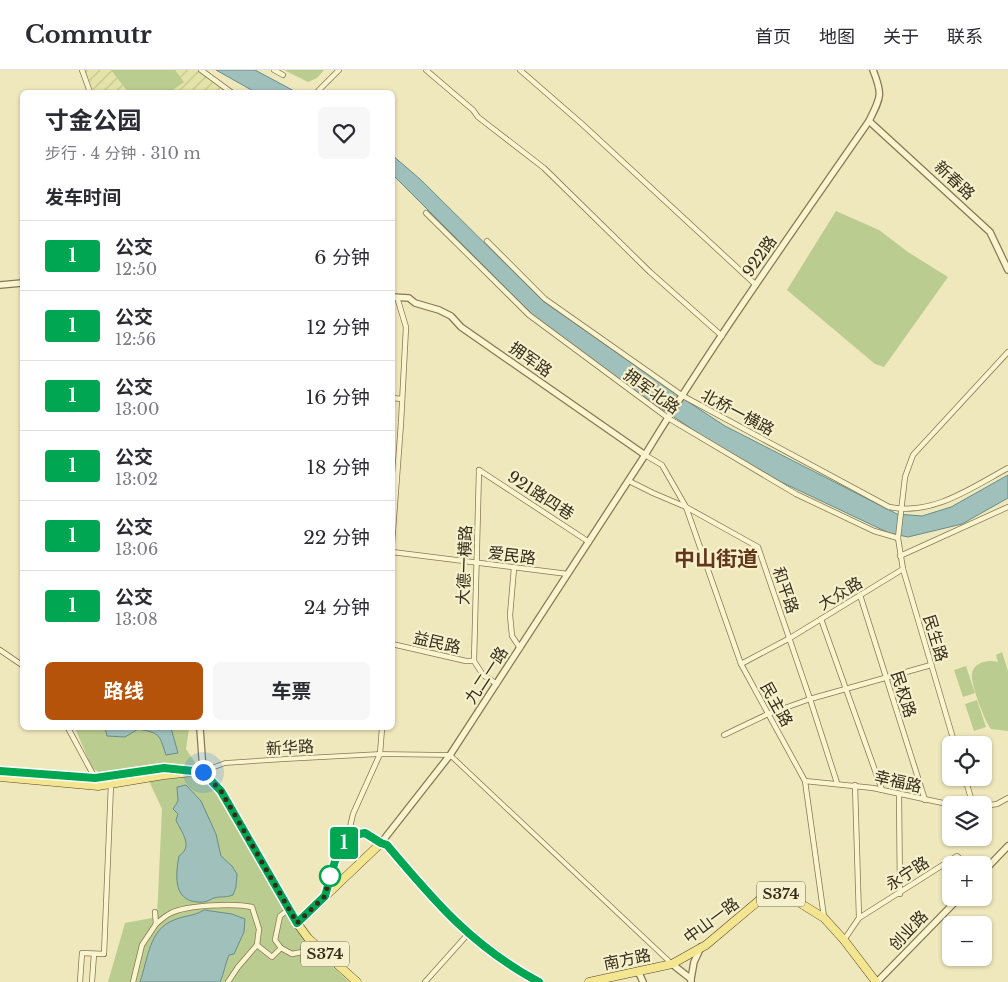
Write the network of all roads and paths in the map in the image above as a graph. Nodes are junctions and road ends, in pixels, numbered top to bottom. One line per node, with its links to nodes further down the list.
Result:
1 (82, 70): 9 (street)
2 (201, 70): 10 (street)
3 (274, 70): 8 (street)
4 (339, 70): 11 (street)
5 (426, 70): 20 (street)
6 (520, 70): 18 (street)
7 (873, 70): 12 (street, 922路)
8 (283, 75)
9 (89, 90)
10 (228, 90)
11 (319, 90)
12 (869, 121): 15 (street, 新春路); 18 (street, 922路)
13 (426, 213): 25 (street, 拥军北路)
14 (487, 241): 22 (street, 北桥一横路)
15 (1008, 270)
16 (20, 282): 17 (street)
17 (0, 285)
18 (756, 285): 20 (street, 922路)
19 (395, 297): 24 (street); 26 (street, 拥军路)
20 (722, 336): 22 (street, 922路)
21 (1008, 352): 33 (street, 民生路)
22 (682, 396): 25 (street, 922路); 33 (street, 北桥一横路)
23 (395, 398): 24 (street)
24 (402, 399): 30 (street)
25 (668, 418): 26 (street, 九二一路); 34 (street, 拥军北路)
26 (645, 455): 29 (street, 九二一路); 31 (street)
27 (1008, 468): 33 (street, 北桥一横路)
28 (479, 470): 35 (street, 921路四巷); 38 (street, 大德一横路)
29 (628, 481): 31 (street, 和平路); 35 (street, 九二一路)
30 (395, 492)
31 (686, 507): 44 (street, 和平路); 50 (street, 民主路)
32 (1008, 507): 37 (street)
33 (901, 509): 34 (street, 民生路)
34 (898, 538): 37 (street, 民生路)
35 (589, 542): 41 (street, 九二一路)
36 (395, 552): 38 (street, 爱民路)
37 (900, 556): 40 (street, 民生路)
38 (476, 563): 39 (street, 爱民路); 48 (street, 大德一横路)
39 (514, 568): 41 (street, 爱民路); 46 (street)
40 (903, 569): 42 (street, 大众路); 51 (street, 民生路)
41 (568, 574): 46 (street, 九二一路)
42 (860, 595): 43 (street, 大众路); 52 (street, 民权路)
43 (822, 618): 44 (street, 大众路); 54 (street)
44 (790, 638): 50 (street, 大众路); 55 (street, 和平路)
45 (395, 645): 48 (street, 益民路)
46 (520, 648): 53 (street, 九二一路)
47 (0, 650): 49 (street)
48 (474, 661): 53 (street, 益民路)
49 (20, 664)
50 (741, 664): 56 (street, 民主路)
51 (931, 665): 52 (street); 61 (street, 民生路)
52 (886, 677): 54 (street); 75 (street, 民权路)
53 (497, 684): 63 (street, 九二一路)
54 (846, 689): 55 (street); 72 (street)
55 (810, 699): 56 (street); 69 (street, 和平路)
56 (768, 714): 60 (street); 68 (street, 民主路)
57 (69, 730): 67 (street)
58 (200, 730): 65 (street)
59 (382, 730): 62 (street)
60 (724, 735)
61 (952, 736)
62 (380, 754): 63 (street, 新华路); 65 (street, 新华路); 78 (street)
63 (450, 755): 79 (street, 九二一路); 99 (street)
64 (0, 770): 67 (main road)
65 (203, 772): 67 (main road); 70 (main road); 86 (main road, S374)
66 (0, 777): 70 (main road)
67 (95, 778)
68 (805, 782): 69 (street, 幸福路); 88 (street, 民主路)
69 (837, 783): 71 (street, 幸福路)
70 (111, 784): 98 (street)
71 (855, 785): 72 (street, 幸福路); 89 (street)
72 (882, 790): 73 (street, 幸福路)
73 (899, 794): 75 (street, 幸福路); 83 (street)
74 (1008, 798): 77 (street)
75 (925, 800): 76 (street, 幸福路)
76 (942, 803)
77 (992, 805)
78 (348, 836): 79 (street); 84 (street)
79 (381, 843): 84 (main road, 九二一路 / S374); 92 (main road)
80 (1008, 846): 81 (street)
81 (992, 863)
82 (942, 866): 83 (street, 永宁路)
83 (900, 894): 89 (street, 永宁路)
84 (325, 896): 90 (main road, 九二一路 / S374)
85 (950, 906): 111 (street, 创业路)
86 (289, 909): 90 (main road, S374); 96 (street)
87 (155, 912): 91 (street)
88 (824, 918): 93 (main road, 中山一路 / S374); 97 (main road, 中山一路 / S374)
89 (860, 918): 93 (street)
90 (297, 923): 94 (main road, S374)
91 (156, 924): 95 (street); 104 (street)
92 (468, 934): 107 (street); 108 (main road)
93 (844, 940): 111 (main road, 中山一路 / S374)
94 (313, 943): 96 (street); 106 (main road, S374)
95 (257, 945): 96 (street); 105 (street)
96 (281, 948)
97 (701, 948): 99 (main road, 中山一路 / S374); 101 (street)
98 (94, 954): 102 (street); 103 (street)
99 (672, 964): 100 (main road, 南方路 / S374); 101 (street)
100 (638, 971): 109 (main road, 南方路 / S374); 110 (street)
101 (691, 981)
102 (80, 982)
103 (92, 982)
104 (133, 982)
105 (228, 982)
106 (357, 982)
107 (425, 982)
108 (540, 982)
109 (589, 982)
110 (643, 982)
111 (876, 982)

